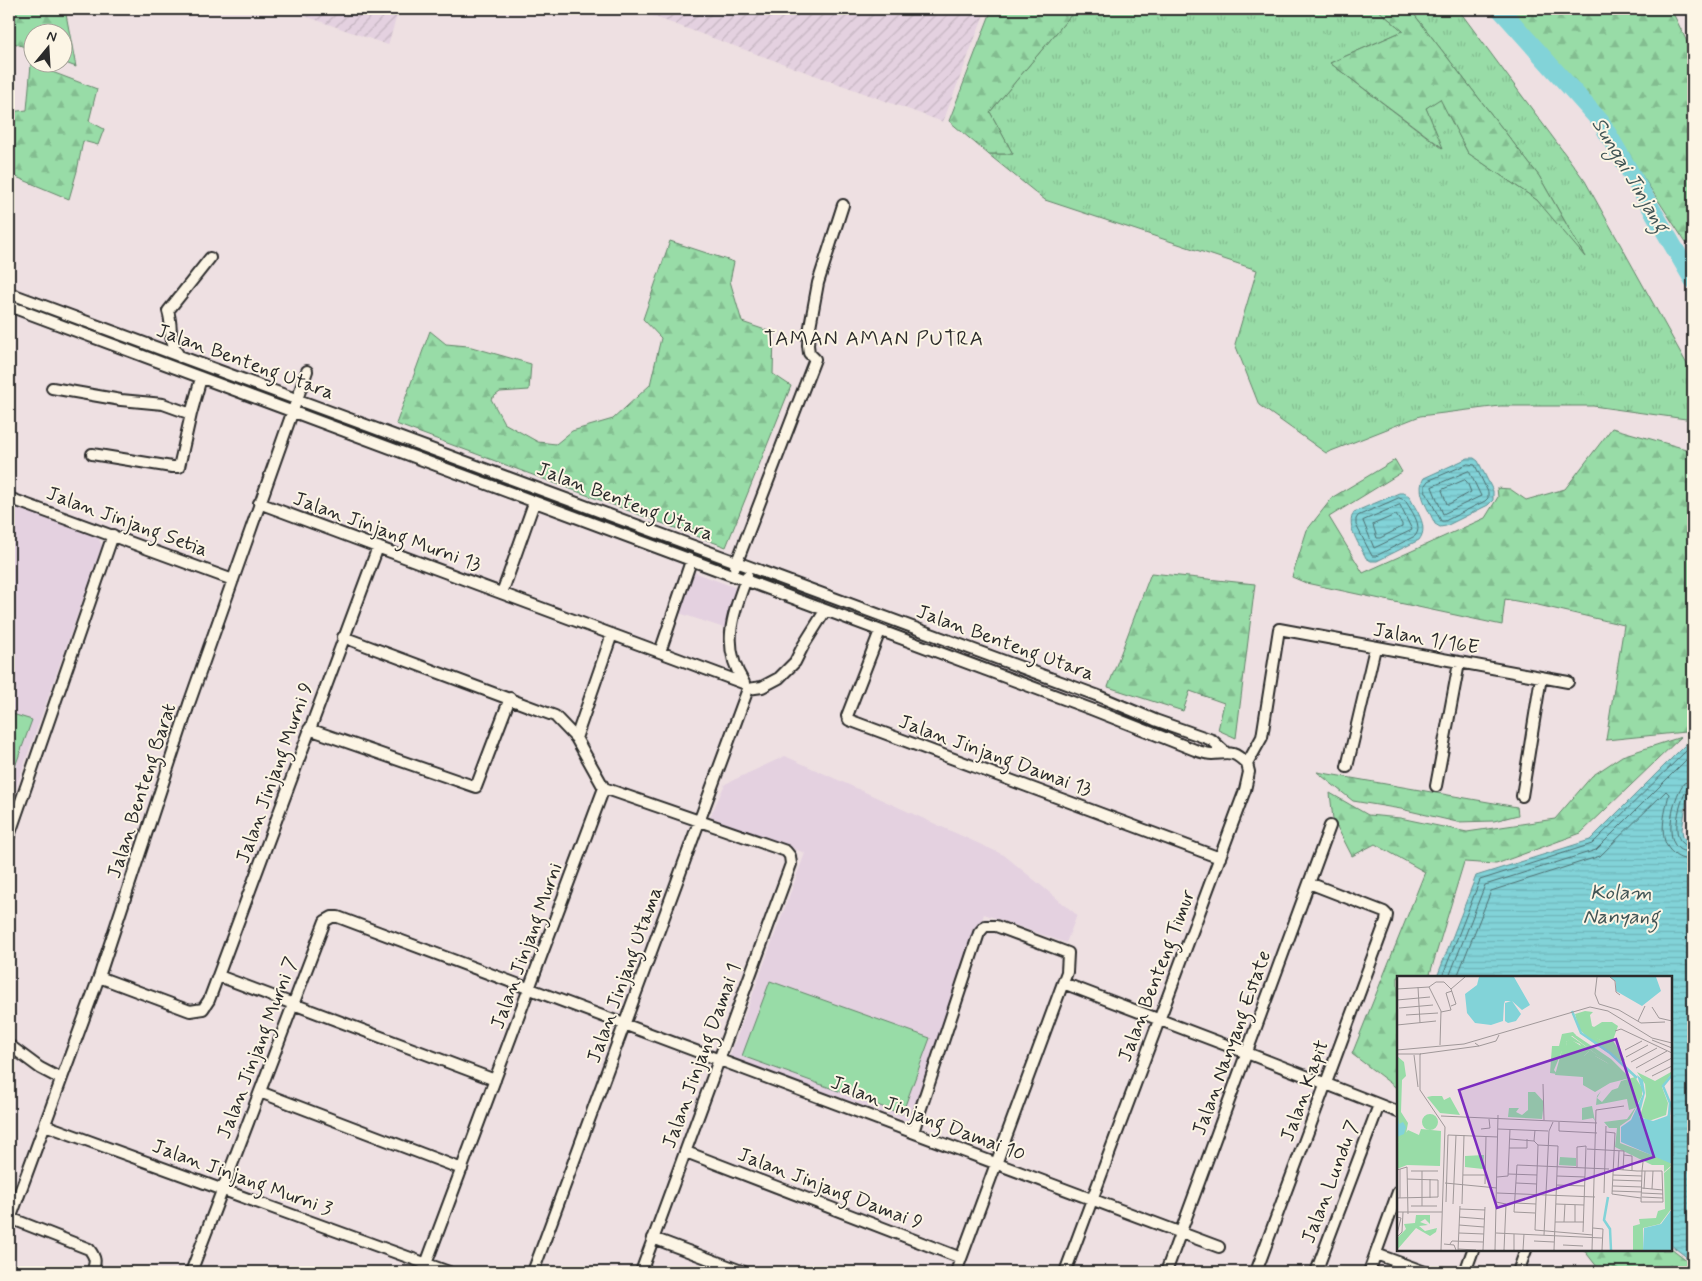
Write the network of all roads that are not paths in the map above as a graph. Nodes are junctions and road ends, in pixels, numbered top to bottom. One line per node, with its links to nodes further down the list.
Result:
1 (843, 205): 21 (street)
2 (210, 258): 5 (street)
3 (9, 293): 5 (street, Jalan Benteng Utara)
4 (9, 306): 7 (street, Jalan Benteng Utara)
5 (180, 357): 9 (street, Jalan Benteng Utara)
6 (307, 371): 9 (street, Jalan Benteng Barat)
7 (201, 378): 10 (street, Jalan Benteng Utara); 11 (street)
8 (52, 388): 11 (street)
9 (296, 400): 10 (street, Jalan Benteng Barat); 12 (street, Jalan Benteng Utara)
10 (292, 412): 13 (street, Jalan Benteng Utara); 16 (street, Jalan Benteng Barat)
11 (191, 414): 14 (street)
12 (386, 432): 13 (street); 21 (street, Jalan Benteng Utara)
13 (381, 446): 17 (street, Jalan Benteng Utara)
14 (92, 454)
15 (9, 498): 18 (street, Jalan Jinjang Setia)
16 (259, 503): 19 (street, Jalan Jinjang Murni 13); 24 (street, Jalan Benteng Barat)
17 (534, 503): 20 (street, Jalan Benteng Utara); 26 (street, Jalan Jinjang Murni 13)
18 (113, 536): 24 (street, Jalan Jinjang Setia); 48 (street)
19 (378, 547): 26 (street, Jalan Jinjang Murni 13); 30 (street, Jalan Jinjang Murni 9)
20 (691, 561): 23 (street, Jalan Benteng Utara); 32 (street)
21 (736, 563): 22 (street, Jalan Benteng Utara); 23 (street)
22 (750, 568): 25 (street); 40 (street, Jalan Benteng Utara)
23 (732, 576): 25 (street, Jalan Benteng Utara)
24 (233, 580): 53 (street, Jalan Benteng Barat)
25 (745, 581): 27 (street, Jalan Benteng Utara); 36 (street)
26 (502, 593): 29 (street, Jalan Jinjang Murni 13)
27 (825, 611): 28 (street, Jalan Benteng Utara); 36 (street)
28 (880, 631): 40 (street, Jalan Benteng Utara); 49 (street, Jalan Jinjang Damai 13)
29 (612, 634): 32 (street, Jalan Jinjang Murni 13); 39 (street)
30 (344, 637): 37 (street); 38 (street, Jalan Jinjang Murni 9)
31 (1375, 648): 33 (street, Jalan 1/16E); 41 (street, Jalan 1/16E); 42 (street)
32 (660, 652): 36 (street, Jalan Jinjang Murni 13)
33 (1458, 663): 34 (street, Jalan 1/16E); 43 (street)
34 (1541, 677): 35 (street, Jalan 1/16E); 45 (street)
35 (1568, 682)
36 (746, 686): 46 (street, Jalan Jinjang Utama)
37 (510, 698): 38 (street); 39 (street)
38 (309, 729): 52 (street, Jalan Jinjang Murni 9)
39 (576, 738): 44 (street)
40 (1225, 752): 41 (street, Jalan Benteng Utara)
41 (1247, 764): 49 (street, Jalan Benteng Timur)
42 (1347, 767)
43 (1436, 786)
44 (604, 788): 46 (street); 55 (street, Jalan Jinjang Murni)
45 (1522, 796)
46 (699, 821): 58 (street, Jalan Jinjang Utama); 61 (street, Jalan Jinjang Damai 1)
47 (1330, 826): 50 (street, Jalan Nanyang Estate)
48 (9, 836)
49 (1220, 858): 57 (street, Jalan Benteng Timur)
50 (1309, 883): 60 (street, Jalan Nanyang Estate); 64 (street, Jalan Kapit)
51 (325, 921): 55 (street, Jalan Jinjang Damai 10); 56 (street, Jalan Jinjang Murni 7)
52 (219, 976): 53 (street, Jalan Jinjang Murni 9); 56 (street)
53 (99, 977): 62 (street, Jalan Benteng Barat)
54 (1063, 983): 57 (street); 69 (street); 71 (street)
55 (529, 988): 58 (street, Jalan Jinjang Damai 10); 63 (street, Jalan Jinjang Murni)
56 (293, 1004): 63 (street); 65 (street, Jalan Jinjang Murni 7)
57 (1159, 1019): 60 (street); 75 (street, Jalan Benteng Timur)
58 (626, 1024): 61 (street, Jalan Jinjang Damai 10); 90 (street, Jalan Jinjang Utama)
59 (9, 1045): 62 (street)
60 (1247, 1053): 64 (street); 78 (street, Jalan Nanyang Estate)
61 (720, 1059): 69 (street, Jalan Jinjang Damai 10); 70 (street, Jalan Jinjang Damai 1)
62 (61, 1079): 68 (street, Jalan Benteng Barat)
63 (495, 1080): 72 (street, Jalan Jinjang Murni)
64 (1327, 1084): 66 (street); 86 (street, Jalan Kapit)
65 (260, 1092): 72 (street); 73 (street, Jalan Jinjang Murni 7)
66 (1379, 1105): 67 (street); 96 (street, Jalan Lundu 7)
67 (1397, 1112)
68 (45, 1125): 73 (street, Jalan Jinjang Murni 3); 77 (street, Jalan Benteng Barat)
69 (913, 1132): 71 (street, Jalan Jinjang Damai 10)
70 (686, 1152): 79 (street, Jalan Jinjang Damai 1); 84 (street, Jalan Jinjang Damai 9)
71 (996, 1163): 75 (street, Jalan Jinjang Damai 10); 84 (street)
72 (462, 1169): 85 (street, Jalan Jinjang Murni)
73 (223, 1190): 85 (street, Jalan Jinjang Murni 3); 88 (street, Jalan Jinjang Murni 7)
74 (1397, 1198): 76 (street)
75 (1092, 1199): 78 (street, Jalan Jinjang Damai 10); 94 (street, Jalan Benteng Timur)
76 (1395, 1211): 83 (street)
77 (10, 1220): 87 (street)
78 (1180, 1233): 80 (street, Jalan Jinjang Damai 10); 95 (street, Jalan Nanyang Estate)
79 (654, 1238): 91 (street, Jalan Jinjang Damai 1); 92 (street)
80 (1219, 1247)
81 (1473, 1251): 99 (street)
82 (1526, 1251): 100 (street)
83 (1376, 1254): 97 (street); 98 (street)
84 (961, 1258): 93 (street)
85 (425, 1268): 89 (street, Jalan Jinjang Murni 3)
86 (1260, 1271)
87 (92, 1272)
88 (191, 1272)
89 (449, 1272)
90 (533, 1272)
91 (641, 1272)
92 (744, 1272)
93 (956, 1272)
94 (1065, 1272)
95 (1166, 1272)
96 (1316, 1272)
97 (1369, 1272)
98 (1425, 1272)
99 (1465, 1272)
100 (1518, 1272)

